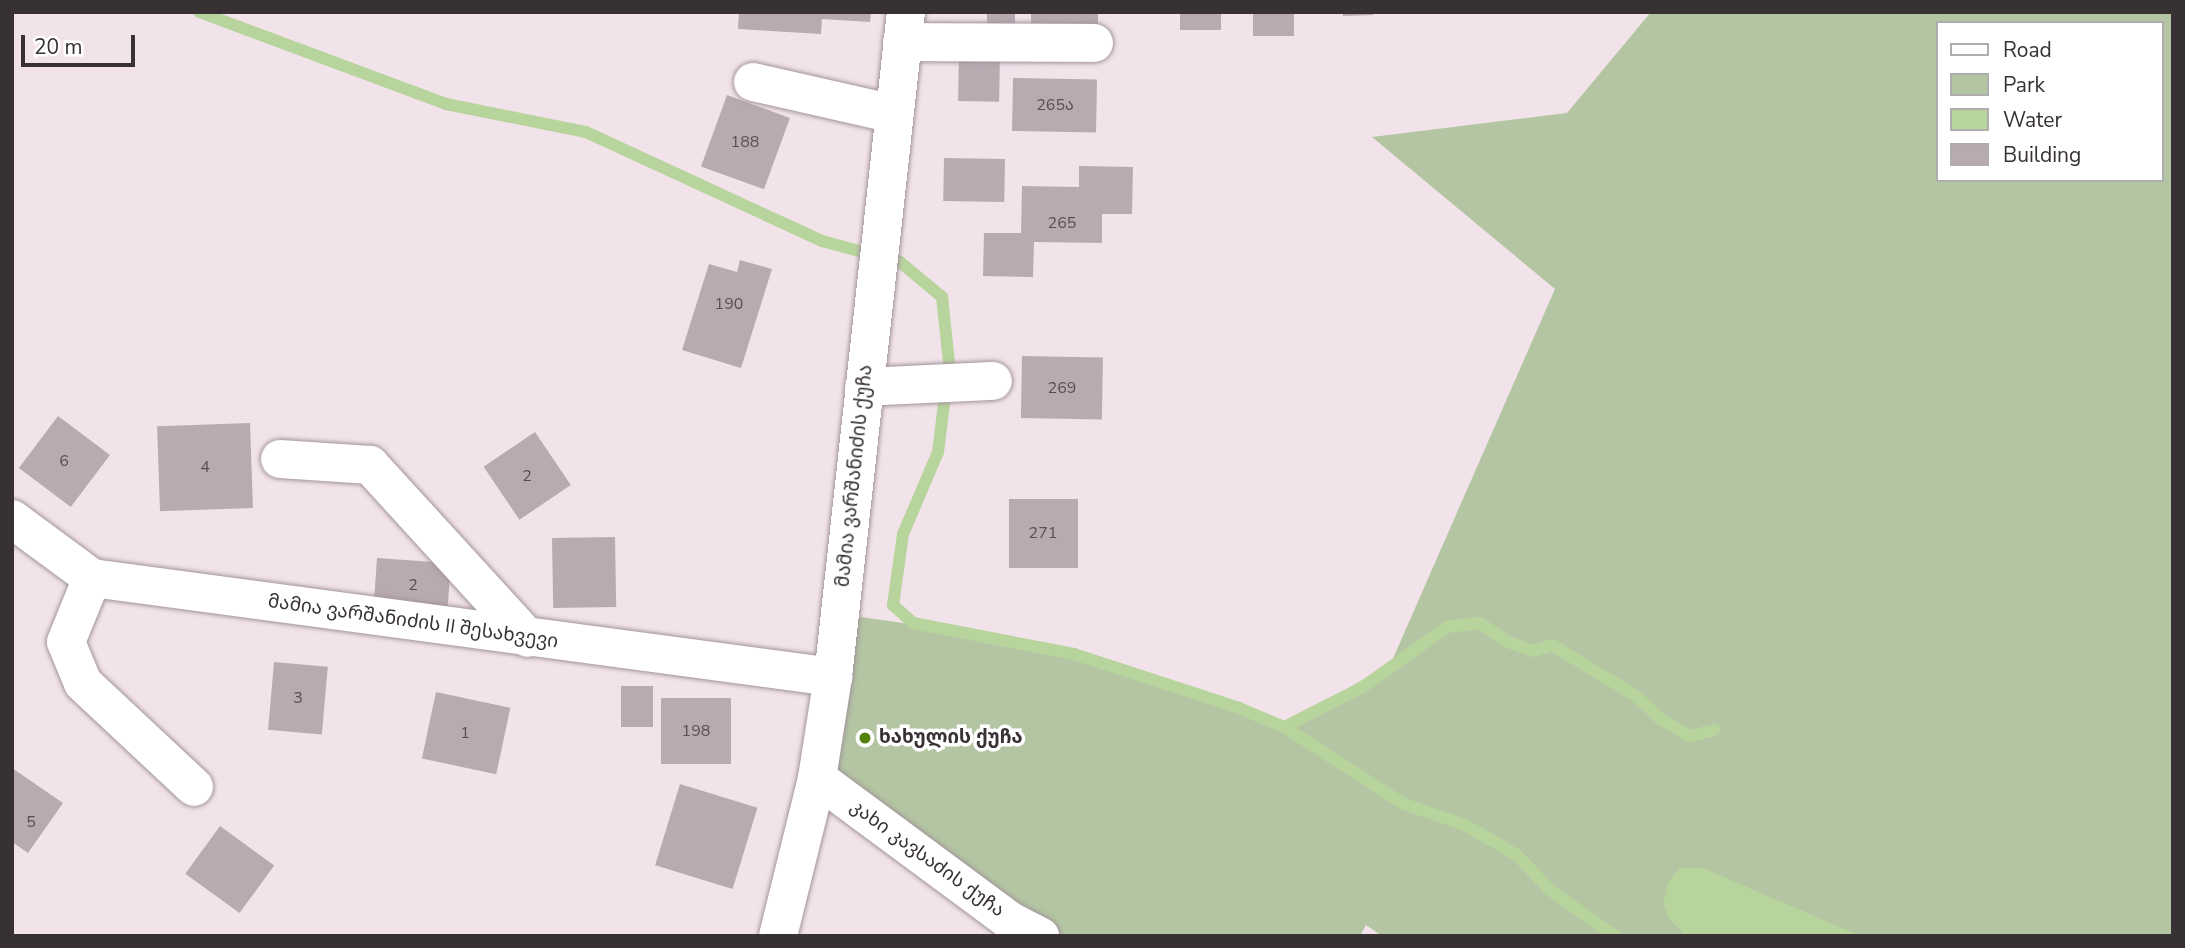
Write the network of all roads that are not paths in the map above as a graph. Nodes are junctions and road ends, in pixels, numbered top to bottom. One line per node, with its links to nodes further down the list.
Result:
1 (904, 27): 2 (street); 4 (street, მამია ვარშანიძის ქუჩა)
2 (1094, 43)
3 (754, 82): 4 (street)
4 (894, 114): 6 (street, მამია ვარშანიძის ქუჩა)
5 (983, 382): 6 (street)
6 (864, 387): 11 (street, მამია ვარშანიძის ქუჩა)
7 (280, 459): 10 (street)
8 (12, 519): 9 (street, მამია ვარშანიძის II შესახვევი)
9 (92, 578): 10 (street, მამია ვარშანიძის II შესახვევი); 13 (street)
10 (528, 638): 11 (street, მამია ვარშანიძის II შესახვევი)
11 (833, 677): 12 (street, მამია ვარშანიძის ქუჩა)
12 (817, 778): 14 (street, მამია ვარშანიძის ქუჩა); 15 (street, კახი კავსაძის ქუჩა)
13 (194, 788)
14 (778, 936)
15 (1040, 936)

